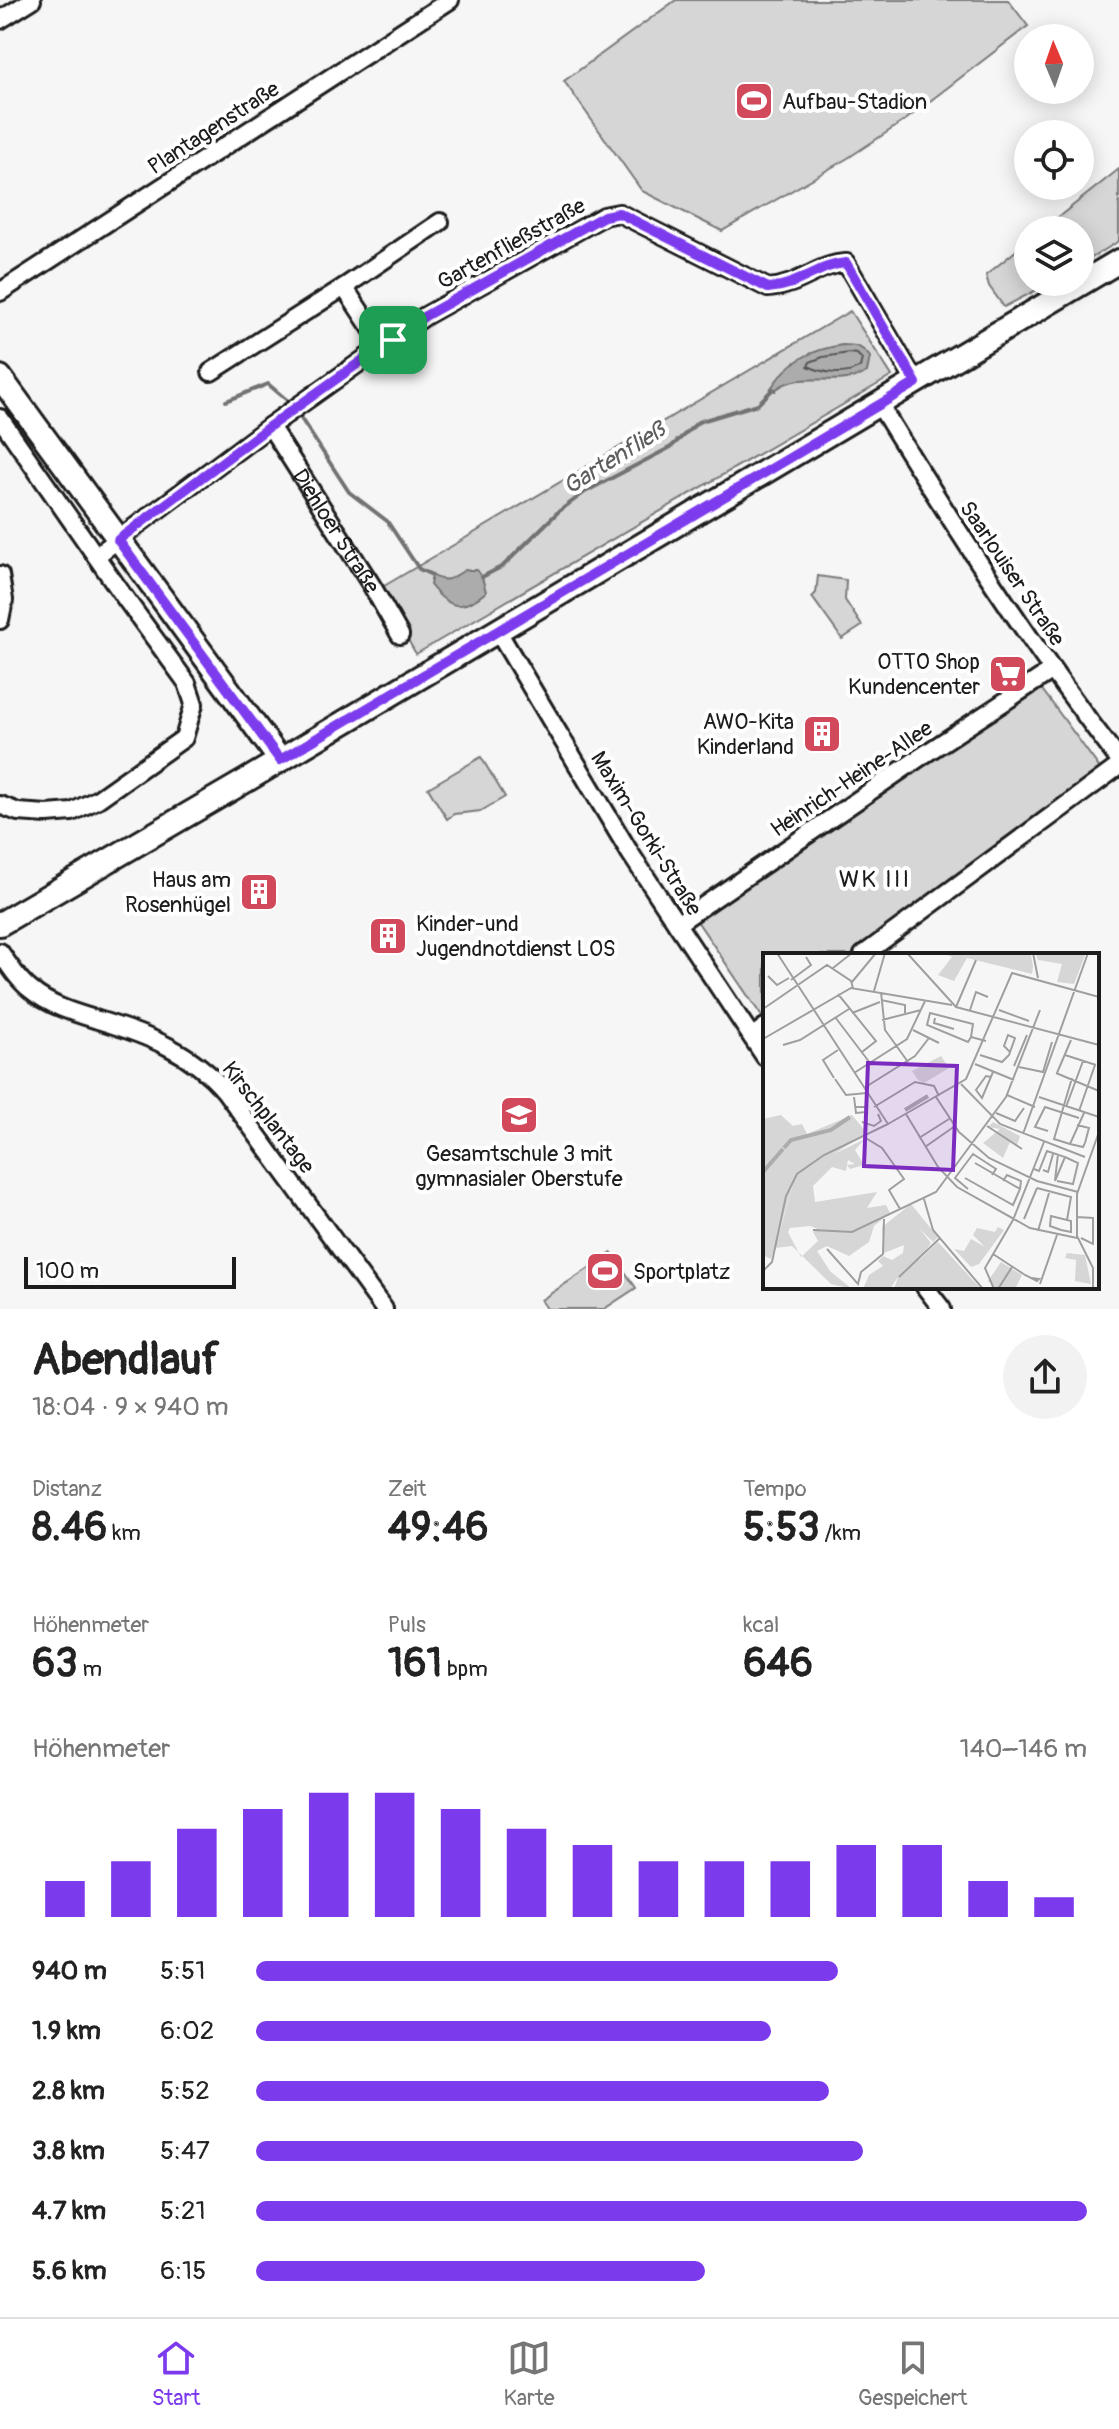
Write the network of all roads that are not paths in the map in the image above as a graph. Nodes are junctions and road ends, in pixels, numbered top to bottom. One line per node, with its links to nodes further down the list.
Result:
1 (450, 0): 7 (street, Plantagenstraße)
2 (23, 2): 3 (street)
3 (0, 20)
4 (440, 222): 6 (street)
5 (1119, 261): 11 (street)
6 (344, 287): 8 (street); 9 (street)
7 (0, 292)
8 (383, 346): 11 (street, Gartenfließstraße); 14 (street, Gartenfließstraße)
9 (211, 372)
10 (0, 378): 15 (street)
11 (916, 383): 12 (street)
12 (879, 404): 19 (street); 21 (street, Saarlouiser Straße)
13 (0, 418): 16 (street)
14 (270, 426): 15 (street, Gartenfließstraße); 20 (street, Diehloer Straße)
15 (118, 540): 16 (street, Gartenfließstraße); 22 (street)
16 (96, 556): 25 (street)
17 (0, 575): 18 (street)
18 (0, 620)
19 (497, 630): 22 (street); 27 (street, Maxim-Gorki-Straße)
20 (400, 635)
21 (1051, 671): 23 (street, Saarlouiser Straße); 27 (street, Heinrich-Heine-Allee)
22 (280, 760): 26 (street)
23 (1119, 760)
24 (1119, 766): 29 (street)
25 (0, 805)
26 (0, 924)
27 (677, 924): 30 (street, Maxim-Gorki-Straße)
28 (0, 952): 32 (street, Kirschplantage)
29 (866, 953)
30 (758, 1032)
31 (927, 1289): 33 (street)
32 (384, 1309)
33 (942, 1309)

